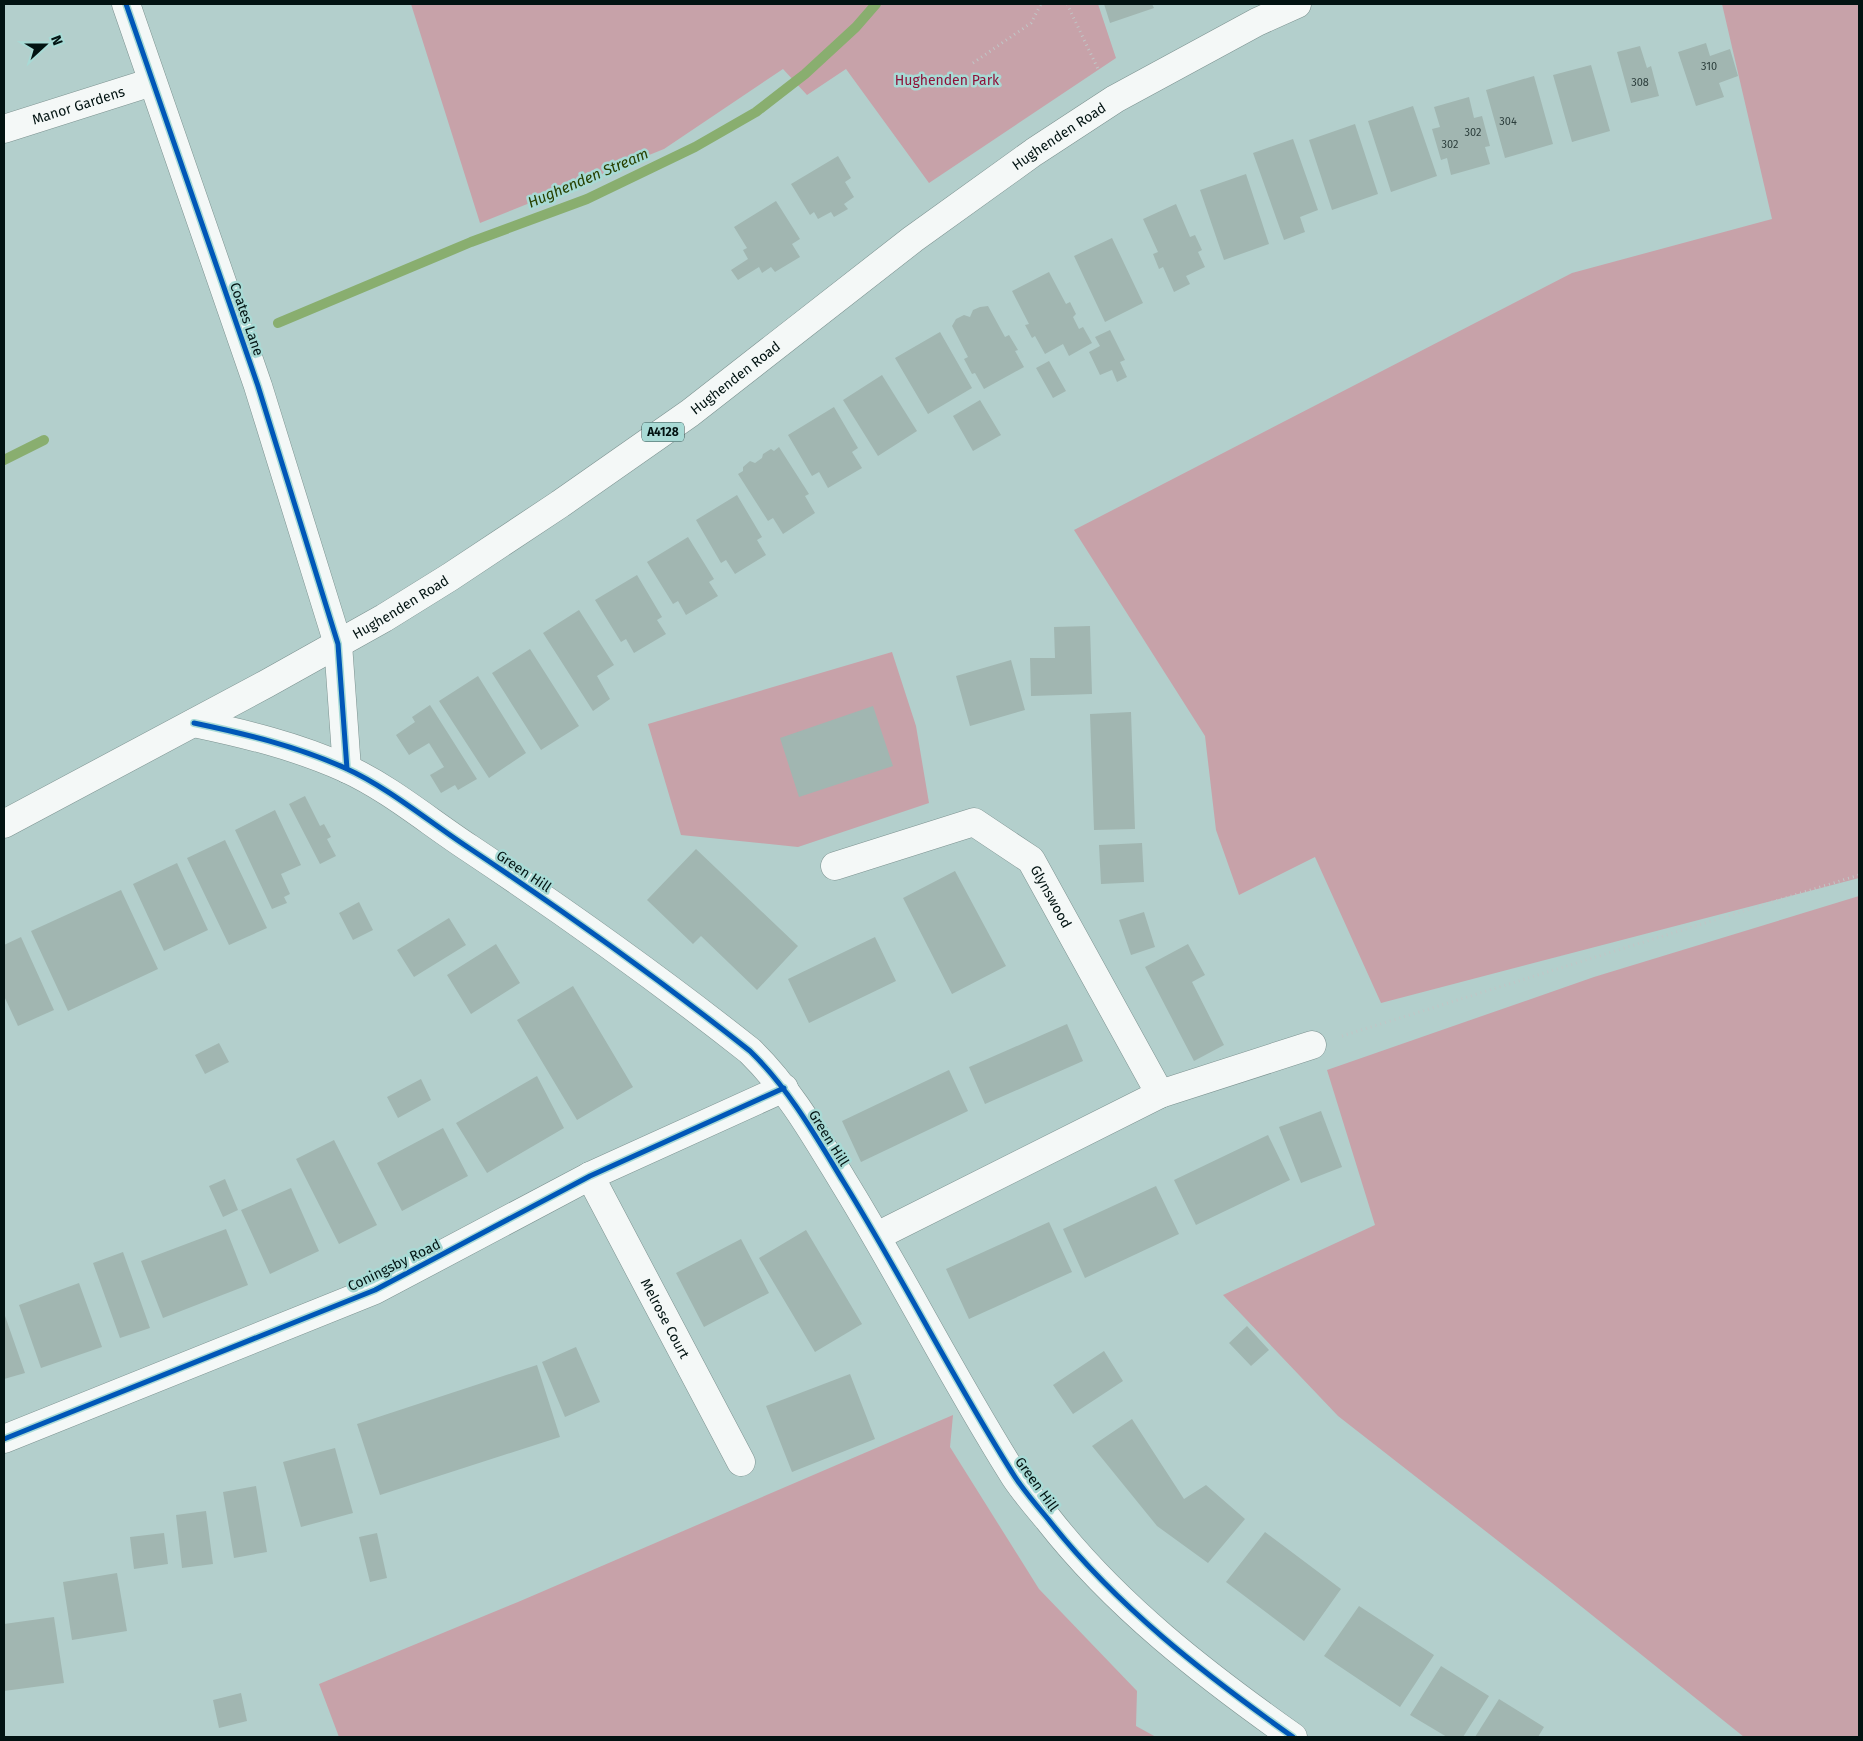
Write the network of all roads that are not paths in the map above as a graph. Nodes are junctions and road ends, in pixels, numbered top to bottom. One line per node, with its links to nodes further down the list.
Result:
1 (126, 4): 3 (street, Coates Lane)
2 (1297, 4): 5 (street, Hughenden Road / A4128)
3 (152, 82): 4 (street, Manor Gardens); 5 (street, Coates Lane)
4 (4, 130)
5 (338, 644): 6 (street, Hughenden Road / A4128); 7 (street, Coates Lane)
6 (194, 723): 7 (street, Green Hill); 8 (street, Hughenden Road / A4128)
7 (347, 769): 11 (street, Green Hill)
8 (4, 824)
9 (835, 866): 12 (street, Glynswood)
10 (1312, 1045): 12 (street)
11 (784, 1088): 13 (street, Coningsby Road); 14 (street, Green Hill)
12 (1160, 1094): 14 (street)
13 (590, 1176): 15 (street, Coningsby Road); 16 (street, Melrose Court)
14 (876, 1236): 17 (street, Green Hill)
15 (4, 1439)
16 (741, 1462)
17 (1294, 1737)

